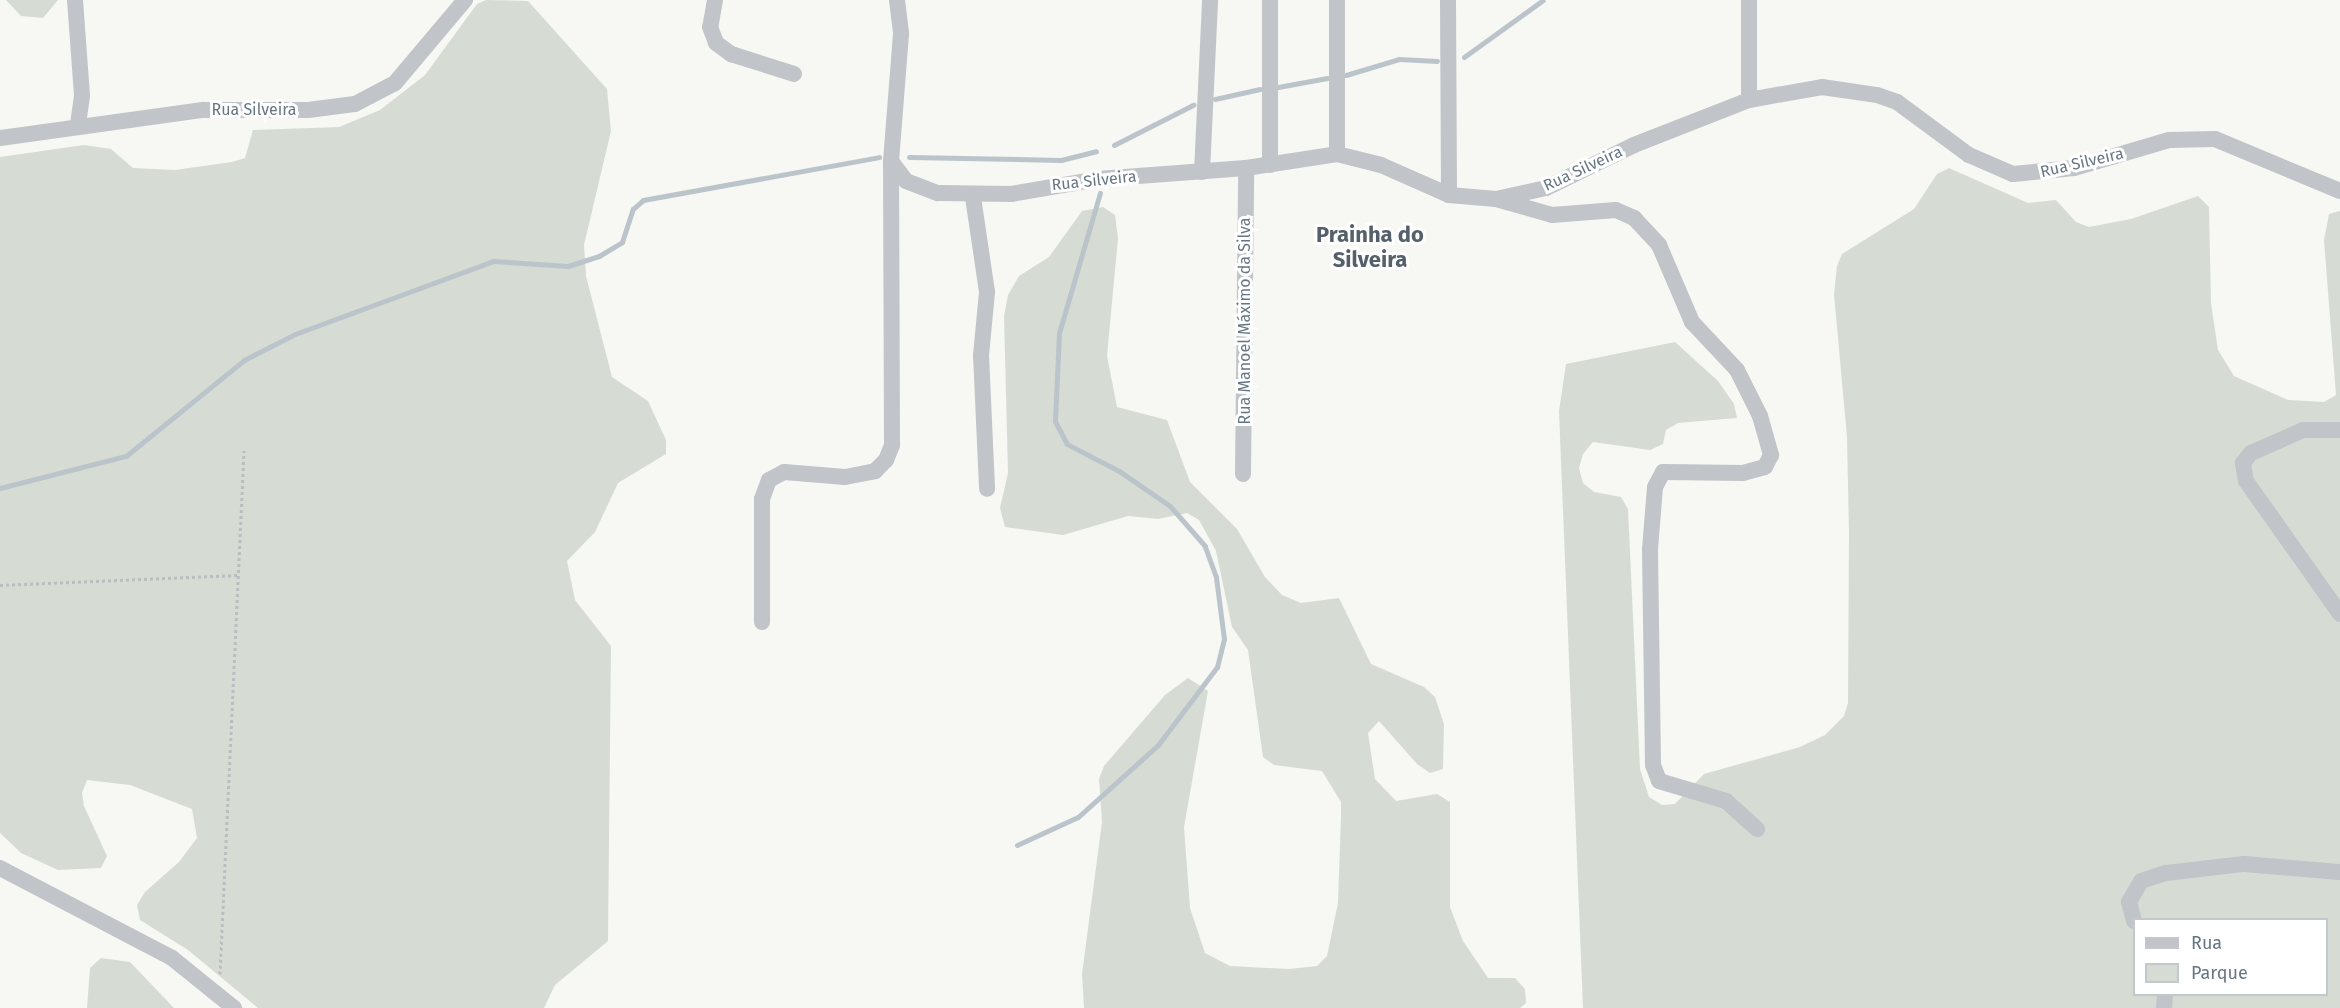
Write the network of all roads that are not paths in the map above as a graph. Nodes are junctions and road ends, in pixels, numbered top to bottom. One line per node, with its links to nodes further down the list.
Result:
1 (75, 0): 12 (street)
2 (465, 0): 12 (street, Rua Silveira)
3 (716, 0): 10 (street)
4 (897, 0): 15 (street)
5 (1210, 0): 18 (street)
6 (1270, 0): 16 (street)
7 (1337, 0): 14 (street)
8 (1448, 0): 20 (street)
9 (1749, 0): 11 (street)
10 (794, 74)
11 (1749, 100): 19 (street, Rua Silveira); 22 (street, Rua Silveira)
12 (78, 126): 13 (street, Rua Silveira)
13 (0, 138)
14 (1337, 154): 16 (street, Rua Silveira); 20 (street, Rua Silveira)
15 (891, 161): 21 (street, Rua Silveira); 27 (street)
16 (1270, 165): 17 (street, Rua Silveira)
17 (1246, 168): 18 (street, Rua Silveira); 24 (street, Rua Manoel Máximo da Silva)
18 (1202, 172): 21 (street, Rua Silveira)
19 (2340, 191)
20 (1449, 195): 22 (street, Rua Silveira)
21 (973, 197): 25 (street)
22 (1496, 199): 28 (street)
23 (2340, 430): 26 (street)
24 (1244, 474)
25 (987, 489)
26 (2340, 614)
27 (762, 622)
28 (1757, 829)
29 (0, 868): 32 (street)
30 (2340, 872): 31 (street)
31 (2133, 918)
32 (234, 1008)

